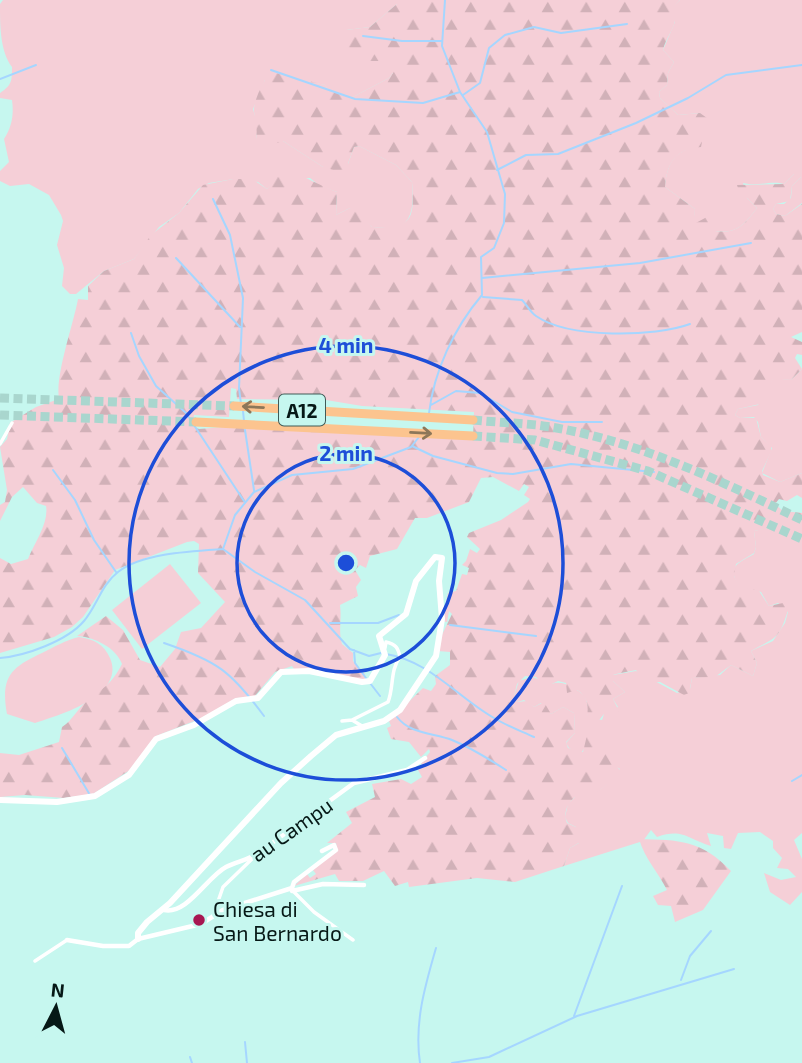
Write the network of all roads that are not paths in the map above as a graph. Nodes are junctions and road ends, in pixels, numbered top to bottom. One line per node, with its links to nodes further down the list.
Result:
1 (234, 406): 2 (highway, A12, one-way to 1)
2 (473, 420)
3 (12, 422): 6 (street)
4 (196, 422): 5 (highway, A12, one-way to 5)
5 (473, 436)
6 (1, 441)
7 (385, 652): 8 (street); 10 (street); 14 (street)
8 (352, 720): 9 (street); 11 (street)
9 (342, 721)
10 (384, 721): 11 (street, au Campu); 12 (street)
11 (362, 726): 12 (street, au Campu)
12 (330, 740): 19 (street, au Campu)
13 (425, 758): 16 (street, au Campu)
14 (0, 800)
15 (322, 851): 18 (street)
16 (257, 854): 19 (street, au Campu); 20 (street)
17 (364, 885): 18 (street)
18 (292, 889): 20 (street); 23 (street)
19 (164, 910): 21 (street, au Campu)
20 (213, 916): 21 (street)
21 (138, 939): 22 (street)
22 (67, 940): 24 (street)
23 (353, 940)
24 (35, 961)

